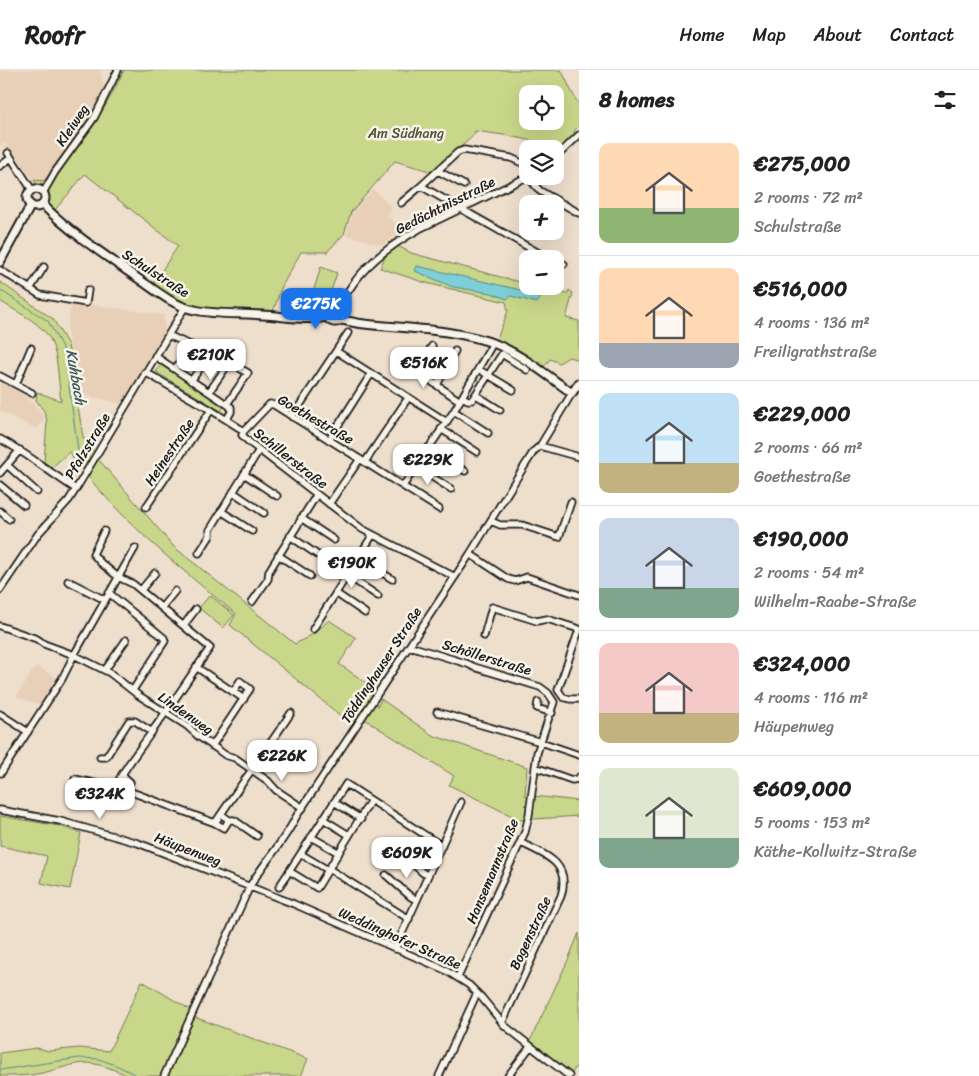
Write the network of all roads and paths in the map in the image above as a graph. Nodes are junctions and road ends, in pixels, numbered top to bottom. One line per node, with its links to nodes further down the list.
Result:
1 (118, 70): 12 (street, Kleiweg)
2 (579, 135): 3 (street)
3 (564, 149)
4 (519, 162): 6 (street)
5 (0, 166): 11 (street)
6 (438, 171): 8 (street); 10 (street)
7 (519, 182): 16 (street, Gedächtnisstraße)
8 (464, 185)
9 (535, 185): 17 (street)
10 (421, 186): 13 (street); 16 (street)
11 (32, 190): 12 (main road); 15 (main road)
12 (43, 193): 14 (main road)
13 (402, 203)
14 (43, 205): 15 (main road); 24 (main road, Schulstraße)
15 (31, 206): 19 (main road)
16 (460, 209): 18 (street); 25 (street, Gedächtnisstraße)
17 (579, 213)
18 (533, 250)
19 (0, 262)
20 (44, 267): 22 (street)
21 (0, 270): 22 (street)
22 (30, 289): 23 (street)
23 (88, 290)
24 (185, 307): 26 (main road, Schulstraße); 29 (street, Pfalzstraße)
25 (340, 307): 26 (main road); 27 (main road)
26 (327, 314): 27 (main road)
27 (342, 320): 30 (main road)
28 (348, 332): 34 (street)
29 (168, 334): 31 (street); 37 (street, Pfalzstraße)
30 (492, 344): 40 (street); 55 (main road)
31 (191, 345): 36 (street); 41 (street)
32 (432, 346): 44 (street)
33 (31, 348): 50 (street)
34 (336, 351): 45 (street); 63 (street)
35 (455, 351): 51 (street)
36 (210, 354): 39 (street); 48 (street)
37 (155, 356): 41 (street); 43 (street, Pfalzstraße)
38 (400, 360): 44 (street)
39 (229, 363): 53 (street); 59 (street)
40 (478, 368): 46 (street); 58 (street)
41 (175, 369): 48 (street)
42 (527, 370): 46 (street)
43 (146, 372): 60 (street); 86 (street, Pfalzstraße)
44 (417, 372): 51 (street)
45 (371, 374): 57 (street); 70 (street)
46 (489, 375): 52 (street); 56 (street)
47 (0, 376): 50 (street)
48 (191, 380): 53 (street)
49 (579, 383): 55 (main road, Töddinghauser Straße)
50 (16, 384): 54 (street)
51 (436, 385): 58 (street)
52 (513, 390)
53 (209, 392): 59 (street)
54 (32, 393)
55 (572, 393): 71 (street, Töddinghauser Straße)
56 (476, 395): 58 (street); 61 (street)
57 (408, 398): 65 (street); 77 (street, Schillerstraße)
58 (461, 399): 62 (street)
59 (227, 404): 64 (street)
60 (212, 410): 64 (street); 94 (street, Heinestraße)
61 (500, 410)
62 (454, 411): 65 (street); 68 (street)
63 (292, 417): 67 (street, Goethestraße); 70 (street, Goethestraße)
64 (227, 419): 67 (street)
65 (447, 422): 66 (street)
66 (441, 430): 72 (street); 75 (street)
67 (244, 431): 74 (street, Schillerstraße)
68 (488, 433)
69 (0, 439): 73 (street)
70 (329, 440): 77 (street, Goethestraße)
71 (540, 446): 76 (street); 101 (street, Töddinghauser Straße)
72 (428, 448): 79 (street); 80 (street)
73 (20, 450): 78 (street); 86 (street)
74 (259, 450): 82 (street); 89 (street, Schillerstraße)
75 (477, 452)
76 (579, 457)
77 (362, 461): 84 (street, Goethestraße); 92 (street, Schillerstraße)
78 (7, 465): 81 (street); 87 (street)
79 (415, 466): 84 (street); 85 (street)
80 (465, 472)
81 (0, 473)
82 (244, 474): 88 (street); 90 (street)
83 (0, 485): 93 (street)
84 (402, 486): 95 (street, Goethestraße)
85 (451, 489)
86 (76, 490): 120 (street, Pfalzstraße)
87 (37, 492)
88 (233, 492): 97 (street); 98 (street)
89 (317, 494): 92 (street, Schillerstraße); 99 (street)
90 (277, 496)
91 (571, 502): 101 (street)
92 (329, 504): 105 (street, Schillerstraße)
93 (24, 506)
94 (146, 507)
95 (439, 509)
96 (0, 511): 100 (street)
97 (221, 511): 103 (street); 108 (street)
98 (264, 514)
99 (301, 518): 104 (street); 106 (street)
100 (9, 519)
101 (491, 522): 109 (street, Töddinghauser Straße)
102 (104, 531): 116 (street)
103 (252, 531)
104 (290, 536): 110 (street); 111 (street)
105 (372, 536): 112 (street); 117 (street, Schillerstraße)
106 (334, 540)
107 (135, 548): 116 (street)
108 (199, 553)
109 (470, 554): 117 (street, Töddinghauser Straße); 125 (street)
110 (278, 555): 114 (street); 128 (street)
111 (322, 558)
112 (359, 558): 115 (street); 118 (street)
113 (155, 573): 121 (street)
114 (310, 576)
115 (348, 576): 124 (street); 126 (street)
116 (118, 577): 121 (street); 123 (street)
117 (455, 577): 138 (street, Töddinghauser Straße)
118 (392, 579)
119 (68, 581): 127 (street)
120 (0, 590)
121 (141, 590): 129 (street)
122 (175, 591): 129 (street)
123 (109, 593): 127 (street); 142 (street)
124 (337, 594): 131 (street); 134 (street)
125 (579, 595)
126 (378, 596)
127 (104, 600): 139 (street)
128 (252, 602)
129 (162, 608): 132 (street)
130 (196, 609): 132 (street)
131 (365, 613)
132 (184, 625): 140 (street)
133 (0, 626): 139 (street, Lindenweg)
134 (313, 630)
135 (579, 630): 136 (street); 146 (street)
136 (484, 636)
137 (126, 640): 141 (street)
138 (410, 646): 144 (street, Schöllerstraße); 170 (street, Töddinghauser Straße)
139 (74, 655): 141 (street, Lindenweg); 153 (street)
140 (196, 667): 143 (street); 148 (street)
141 (105, 670): 142 (street, Lindenweg)
142 (133, 690): 148 (street, Lindenweg)
143 (233, 692): 145 (street); 145 (street)
144 (552, 698): 151 (street, Hansemannstraße)
145 (244, 699): 156 (street)
146 (579, 699)
147 (538, 702): 151 (street)
148 (166, 712): 154 (street); 156 (street, Lindenweg)
149 (437, 712): 155 (street)
150 (291, 713): 160 (street)
151 (552, 713): 155 (street, Hansemannstraße)
152 (0, 714): 153 (street)
153 (28, 732): 161 (street)
154 (152, 732): 158 (street); 162 (street)
155 (541, 742): 157 (street); 159 (street, Hansemannstraße)
156 (212, 746): 160 (street, Lindenweg)
157 (579, 755)
158 (100, 757)
159 (535, 767): 163 (street); 180 (street, Hansemannstraße)
160 (252, 770): 170 (street, Lindenweg); 172 (street)
161 (1, 773)
162 (122, 776): 165 (street); 166 (street)
163 (579, 777)
164 (75, 779): 165 (street)
165 (116, 788): 166 (street)
166 (126, 790): 176 (street)
167 (371, 800): 168 (street); 173 (street); 181 (street)
168 (334, 802): 173 (street); 174 (street)
169 (461, 802): 181 (street)
170 (302, 808): 189 (street, Töddinghauser Straße)
171 (0, 810): 189 (street, Häupenweg)
172 (221, 814): 175 (street); 176 (street)
173 (361, 818): 177 (street)
174 (323, 819): 177 (street); 179 (street)
175 (229, 820): 176 (street); 178 (street)
176 (215, 823)
177 (349, 835): 182 (street)
178 (257, 836)
179 (312, 837): 182 (street); 184 (street)
180 (521, 843): 194 (street, Hansemannstraße); 196 (street, Bogenstraße)
181 (442, 846): 188 (street)
182 (339, 853): 185 (street)
183 (402, 853): 188 (street)
184 (301, 854): 185 (street); 186 (street)
185 (329, 869): 186 (street); 192 (street)
186 (289, 871): 190 (street)
187 (386, 875): 191 (street)
188 (428, 875): 191 (street)
189 (250, 886): 193 (street, Weddinghofer Straße); 198 (street, Töddinghauser Straße)
190 (279, 886)
191 (417, 900): 192 (street)
192 (409, 919): 193 (street)
193 (395, 949): 194 (street, Weddinghofer Straße)
194 (458, 977): 195 (street, Weddinghofer Straße)
195 (477, 993): 196 (street, Weddinghofer Straße); 199 (street)
196 (502, 1023): 197 (street, Weddinghofer Straße)
197 (530, 1047): 200 (street); 201 (street, Weddinghofer Straße)
198 (164, 1076)
199 (440, 1076)
200 (508, 1076)
201 (569, 1076)

